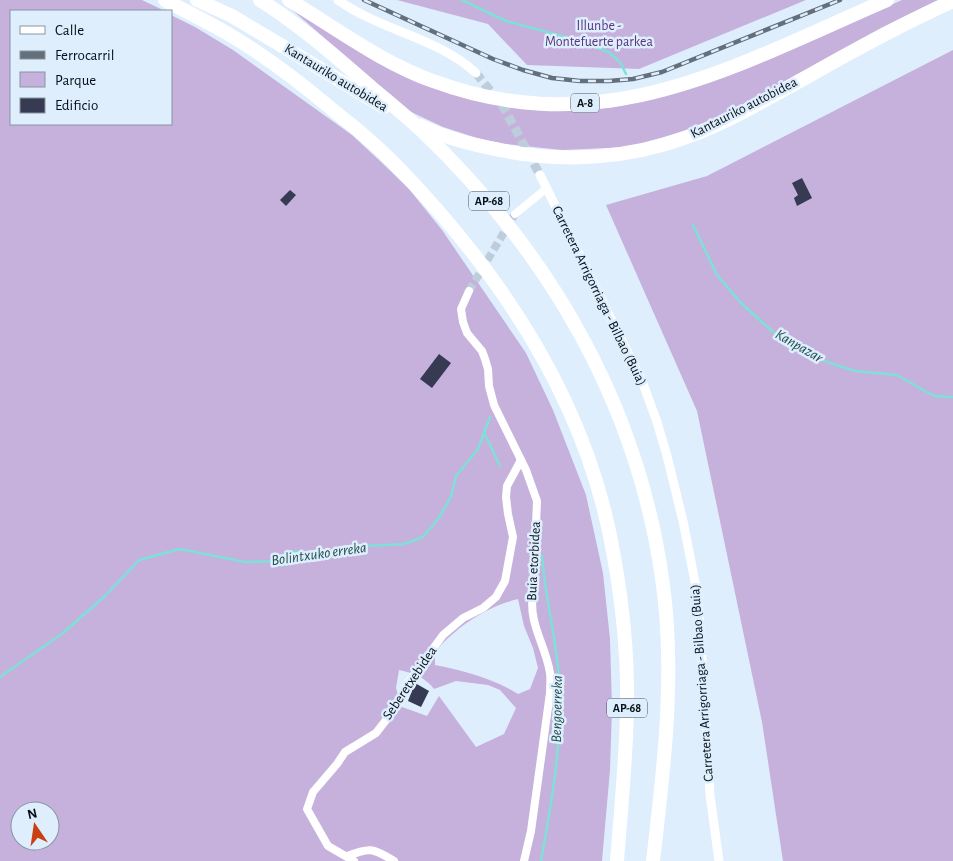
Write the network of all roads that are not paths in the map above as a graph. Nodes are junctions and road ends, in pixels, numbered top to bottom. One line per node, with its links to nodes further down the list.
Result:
1 (165, 0): 18 (highway, AP-68)
2 (197, 0): 7 (highway, Kantauriko autobidea)
3 (260, 0): 19 (highway, AP-68)
4 (289, 0): 6 (highway, A-8)
5 (338, 0): 8 (street)
6 (887, 0)
7 (953, 1)
8 (476, 73)
9 (540, 175): 10 (street, Carretera Arrigorriaga - Bilbao (Buia))
10 (547, 188): 11 (street); 20 (street, Carretera Arrigorriaga - Bilbao (Buia))
11 (515, 214)
12 (468, 291): 13 (street, Buia etorbidea)
13 (520, 460): 14 (street, Seberetxebidea); 17 (street, Buia etorbidea)
14 (347, 856): 15 (street, Seberetxebidea); 16 (street)
15 (354, 861)
16 (394, 861)
17 (524, 861)
18 (617, 861)
19 (653, 861)
20 (719, 861)

